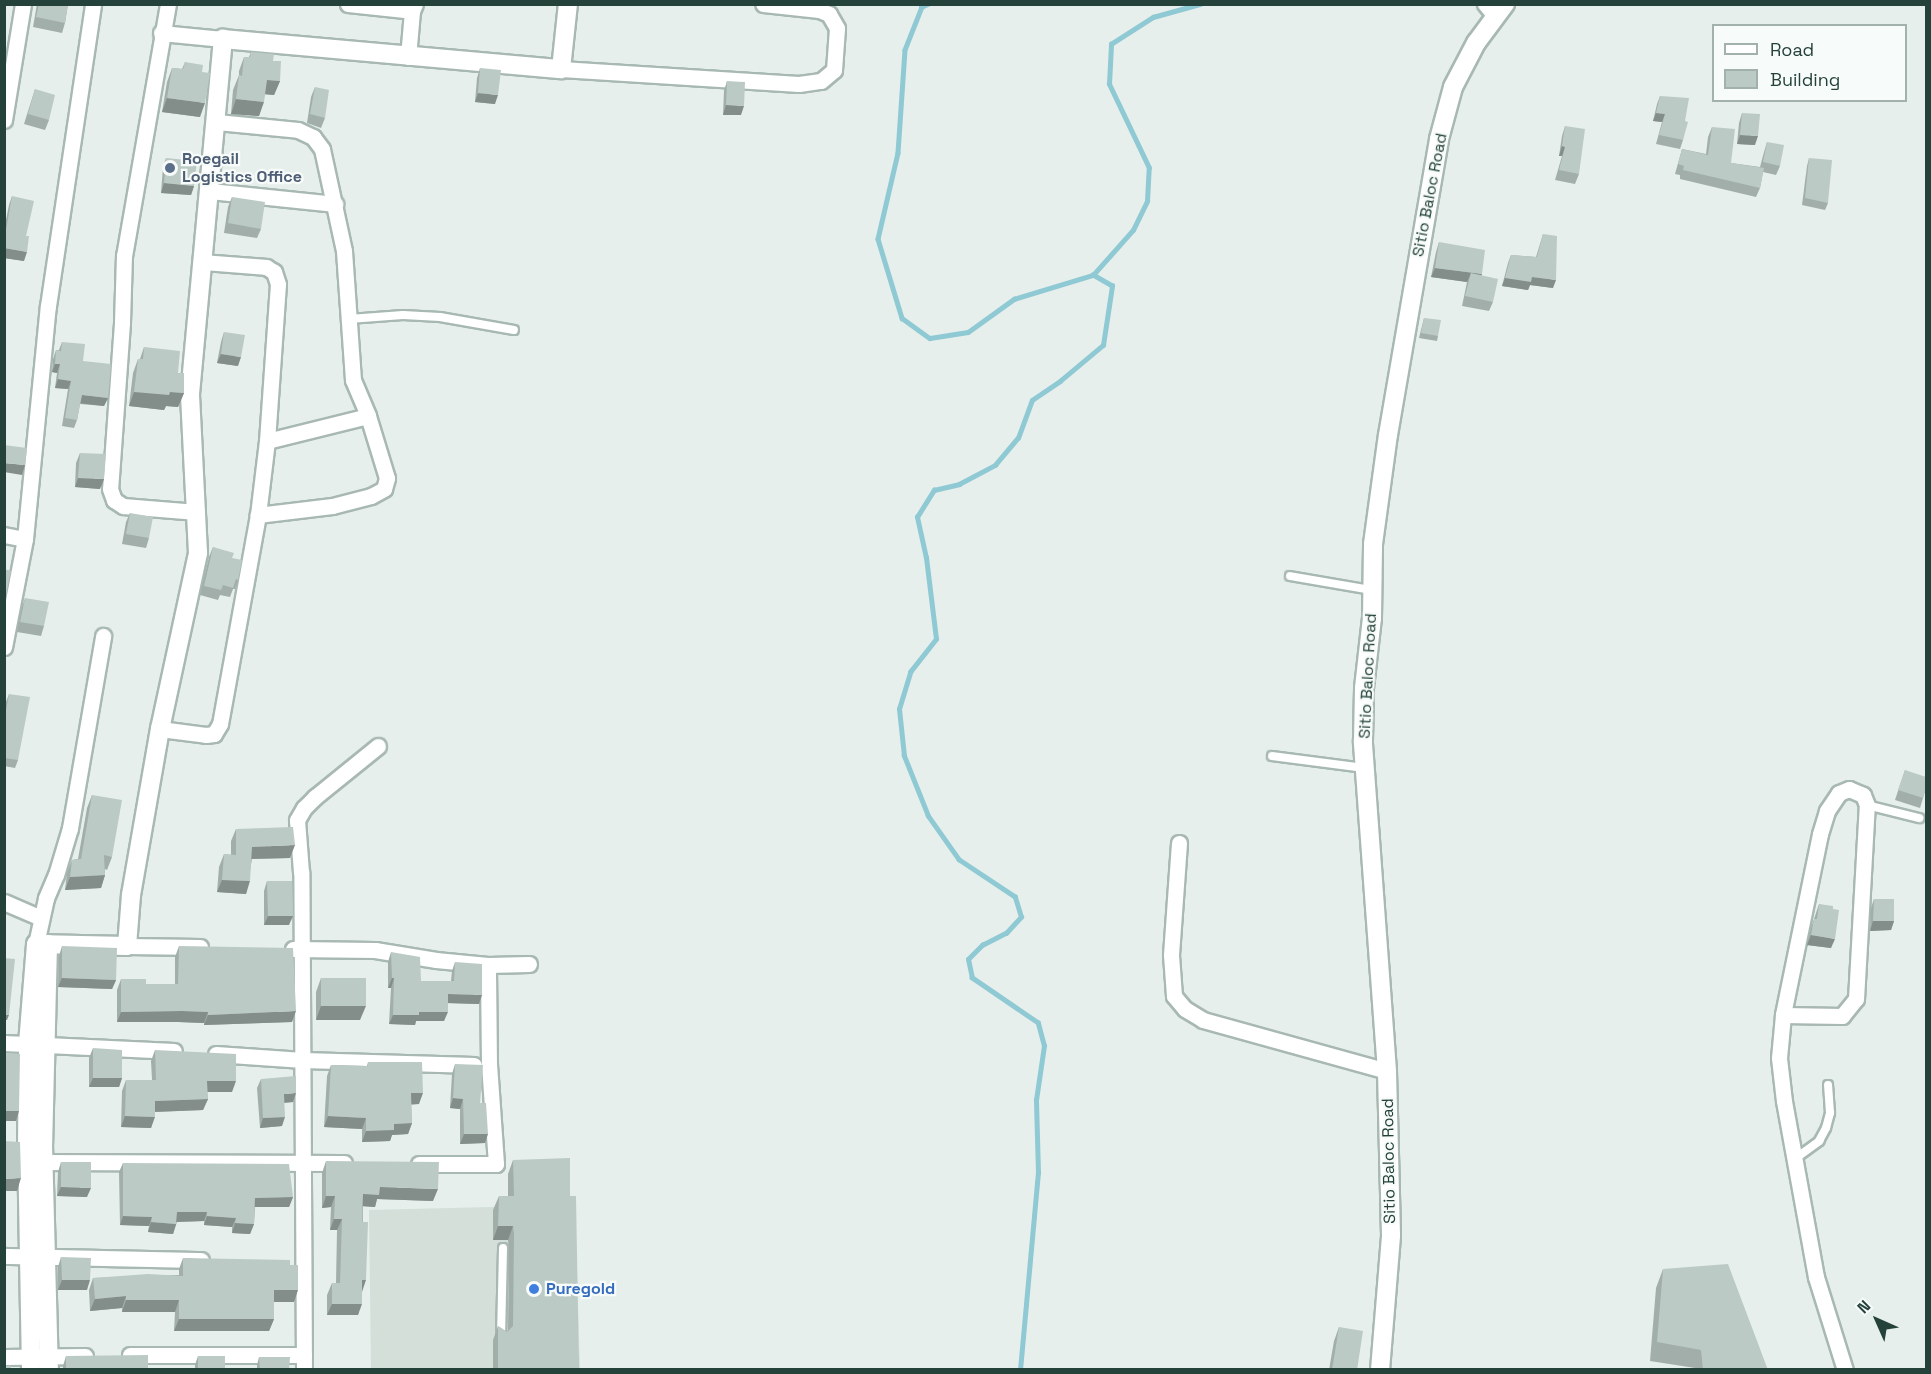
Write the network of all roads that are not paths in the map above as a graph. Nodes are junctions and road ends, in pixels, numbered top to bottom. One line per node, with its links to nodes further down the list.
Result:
1 (23, 4): 13 (street)
2 (93, 4): 25 (street)
3 (168, 4): 9 (street)
4 (348, 4): 7 (street)
5 (568, 4): 12 (street)
6 (763, 4): 12 (street)
7 (413, 8): 11 (street)
8 (1495, 8): 27 (street, Sitio Baloc Road)
9 (161, 33): 10 (street); 22 (street)
10 (223, 39): 11 (street); 14 (street)
11 (408, 57): 12 (street)
12 (561, 69)
13 (4, 120)
14 (217, 122): 15 (street); 16 (street)
15 (210, 191): 16 (street); 17 (street)
16 (334, 204): 18 (street)
17 (202, 262): 21 (street); 22 (street)
18 (349, 319): 19 (lane); 20 (street)
19 (514, 330)
20 (368, 416): 21 (street); 23 (street)
21 (267, 441): 23 (street)
22 (197, 512): 30 (street)
23 (258, 514): 30 (street)
24 (4, 535): 25 (street)
25 (25, 539): 29 (street)
26 (1290, 576): 27 (lane)
27 (1372, 590): 33 (street, Sitio Baloc Road)
28 (104, 636): 38 (street)
29 (4, 647)
30 (160, 729): 39 (street)
31 (378, 746): 42 (street)
32 (1272, 756): 33 (lane)
33 (1365, 769): 50 (street, Sitio Baloc Road)
34 (1867, 805): 35 (lane); 45 (street); 45 (street)
35 (1919, 818)
36 (1179, 843): 50 (street)
37 (4, 902): 38 (street)
38 (41, 933): 39 (street); 47 (street)
39 (127, 946): 40 (street)
40 (220, 947)
41 (277, 948): 42 (street)
42 (301, 949): 44 (street); 48 (street)
43 (529, 964): 44 (street)
44 (488, 965): 49 (street)
45 (1783, 1015): 53 (street)
46 (4, 1043): 47 (street)
47 (37, 1045): 48 (street); 52 (street)
48 (303, 1060): 49 (street); 54 (street)
49 (489, 1065): 56 (street)
50 (1387, 1071): 67 (street, Sitio Baloc Road)
51 (1828, 1085): 53 (lane)
52 (32, 1151): 54 (street); 59 (street)
53 (1796, 1158): 68 (street)
54 (304, 1163): 55 (street); 65 (street)
55 (360, 1163)
56 (405, 1164)
57 (503, 1248): 61 (lane)
58 (4, 1256): 59 (street)
59 (38, 1257): 60 (street); 66 (street)
60 (222, 1261)
61 (501, 1341)
62 (118, 1355): 65 (street)
63 (95, 1356): 66 (street)
64 (4, 1357): 66 (street)
65 (304, 1362)
66 (40, 1363)
67 (1380, 1370)
68 (1845, 1370)

